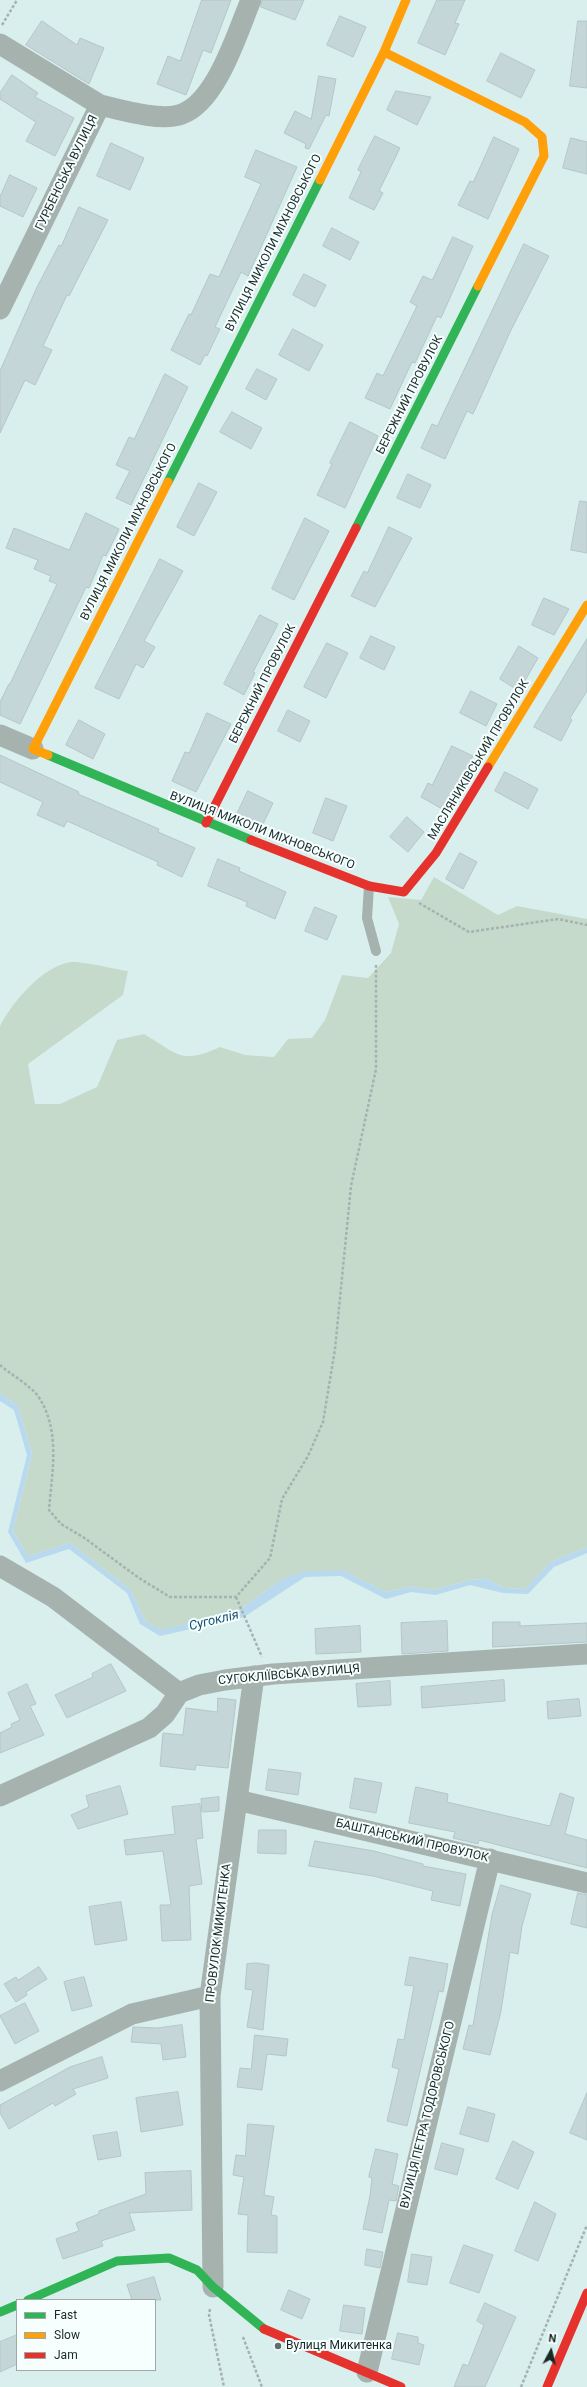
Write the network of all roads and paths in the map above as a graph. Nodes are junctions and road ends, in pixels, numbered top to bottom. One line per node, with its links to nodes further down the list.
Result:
1 (17, 0): 4 (path)
2 (251, 0): 7 (street, ГУРБЕНСЬКА ВУЛИЦЯ)
3 (406, 0): 6 (street, ВУЛИЦЯ МИКОЛИ МІХНОВСЬКОГО)
4 (0, 29)
5 (0, 44): 7 (street)
6 (384, 52): 11 (street, ВУЛИЦЯ МИКОЛИ МІХНОВСЬКОГО); 12 (street, БЕРЕЖНИЙ ПРОВУЛОК)
7 (100, 105): 8 (street, ГУРБЕНСЬКА ВУЛИЦЯ)
8 (0, 309)
9 (587, 605): 14 (street, МАСЛЯНИКІВСЬКИЙ ПРОВУЛОК)
10 (0, 735): 11 (street)
11 (33, 749): 12 (street, ВУЛИЦЯ МИКОЛИ МІХНОВСЬКОГО)
12 (206, 823): 13 (street, ВУЛИЦЯ МИКОЛИ МІХНОВСЬКОГО)
13 (370, 886): 14 (street); 16 (lane)
14 (404, 892): 15 (path)
15 (587, 925)
16 (376, 951): 19 (path)
17 (0, 1365): 19 (path)
18 (0, 1566): 22 (street)
19 (236, 1597): 21 (path)
20 (587, 1654): 21 (street, СУГОКЛІЇВСЬКА ВУЛИЦЯ)
21 (264, 1675): 22 (street, СУГОКЛІЇВСЬКА ВУЛИЦЯ); 24 (street, ПРОВУЛОК МИКИТЕНКА)
22 (179, 1693): 23 (street)
23 (0, 1796)
24 (237, 1800): 25 (street, БАШТАНСЬКИЙ ПРОВУЛОК); 27 (street, ПРОВУЛОК МИКИТЕНКА)
25 (490, 1859): 26 (street, БАШТАНСЬКИЙ ПРОВУЛОК); 36 (street, ВУЛИЦЯ ПЕТРА ТОДОРОВСЬКОГО)
26 (587, 1883)
27 (210, 1996): 28 (street); 30 (street, ПРОВУЛОК МИКИТЕНКА)
28 (0, 2081)
29 (587, 2225): 39 (path)
30 (213, 2287): 32 (street); 36 (street); 37 (path)
31 (587, 2293): 35 (street)
32 (30, 2299)
33 (16, 2305): 34 (street)
34 (0, 2312)
35 (580, 2329): 40 (street)
36 (367, 2372): 38 (street)
37 (224, 2387)
38 (401, 2387)
39 (521, 2387)
40 (547, 2387)

